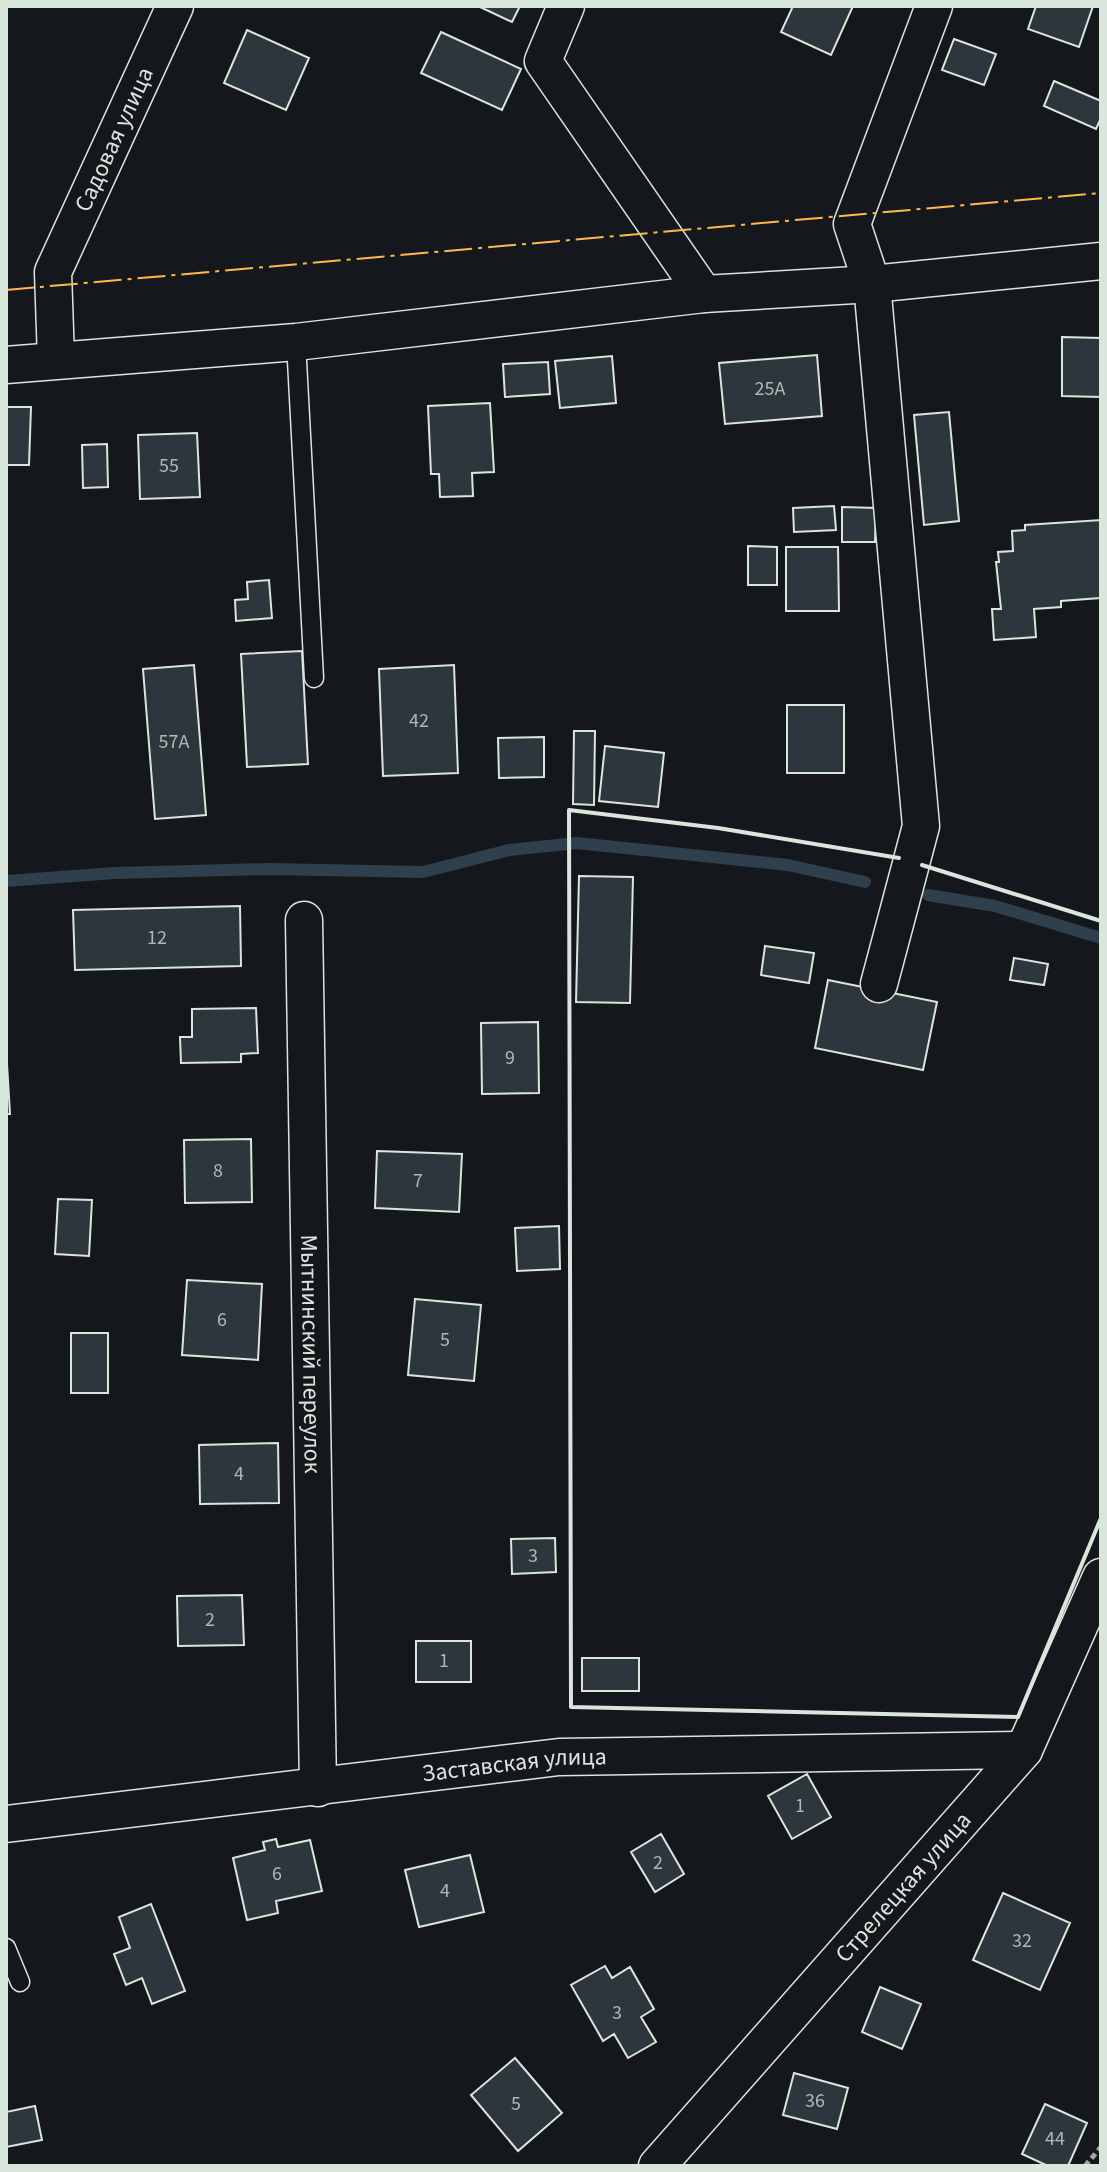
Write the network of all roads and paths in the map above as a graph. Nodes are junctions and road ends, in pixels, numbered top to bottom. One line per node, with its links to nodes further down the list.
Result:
1 (175, 6): 8 (street, Садовая улица)
2 (566, 6): 6 (street)
3 (934, 6): 5 (street)
4 (1101, 261): 5 (street)
5 (872, 284): 6 (street); 12 (street)
6 (704, 294): 7 (street)
7 (296, 342): 8 (street); 10 (lane)
8 (56, 360): 9 (street)
9 (6, 365)
10 (314, 678)
11 (304, 920): 15 (street, Мытнинский переулок)
12 (879, 984)
13 (1101, 1577): 14 (street, Стрелецкая улица)
14 (1024, 1750): 15 (street, Заставская улица); 20 (street, Стрелецкая улица)
15 (318, 1788): 16 (street, Заставская улица)
16 (6, 1824)
17 (6, 1948): 18 (lane)
18 (20, 1982)
19 (1101, 2147): 21 (path)
20 (657, 2166)
21 (1085, 2166)

